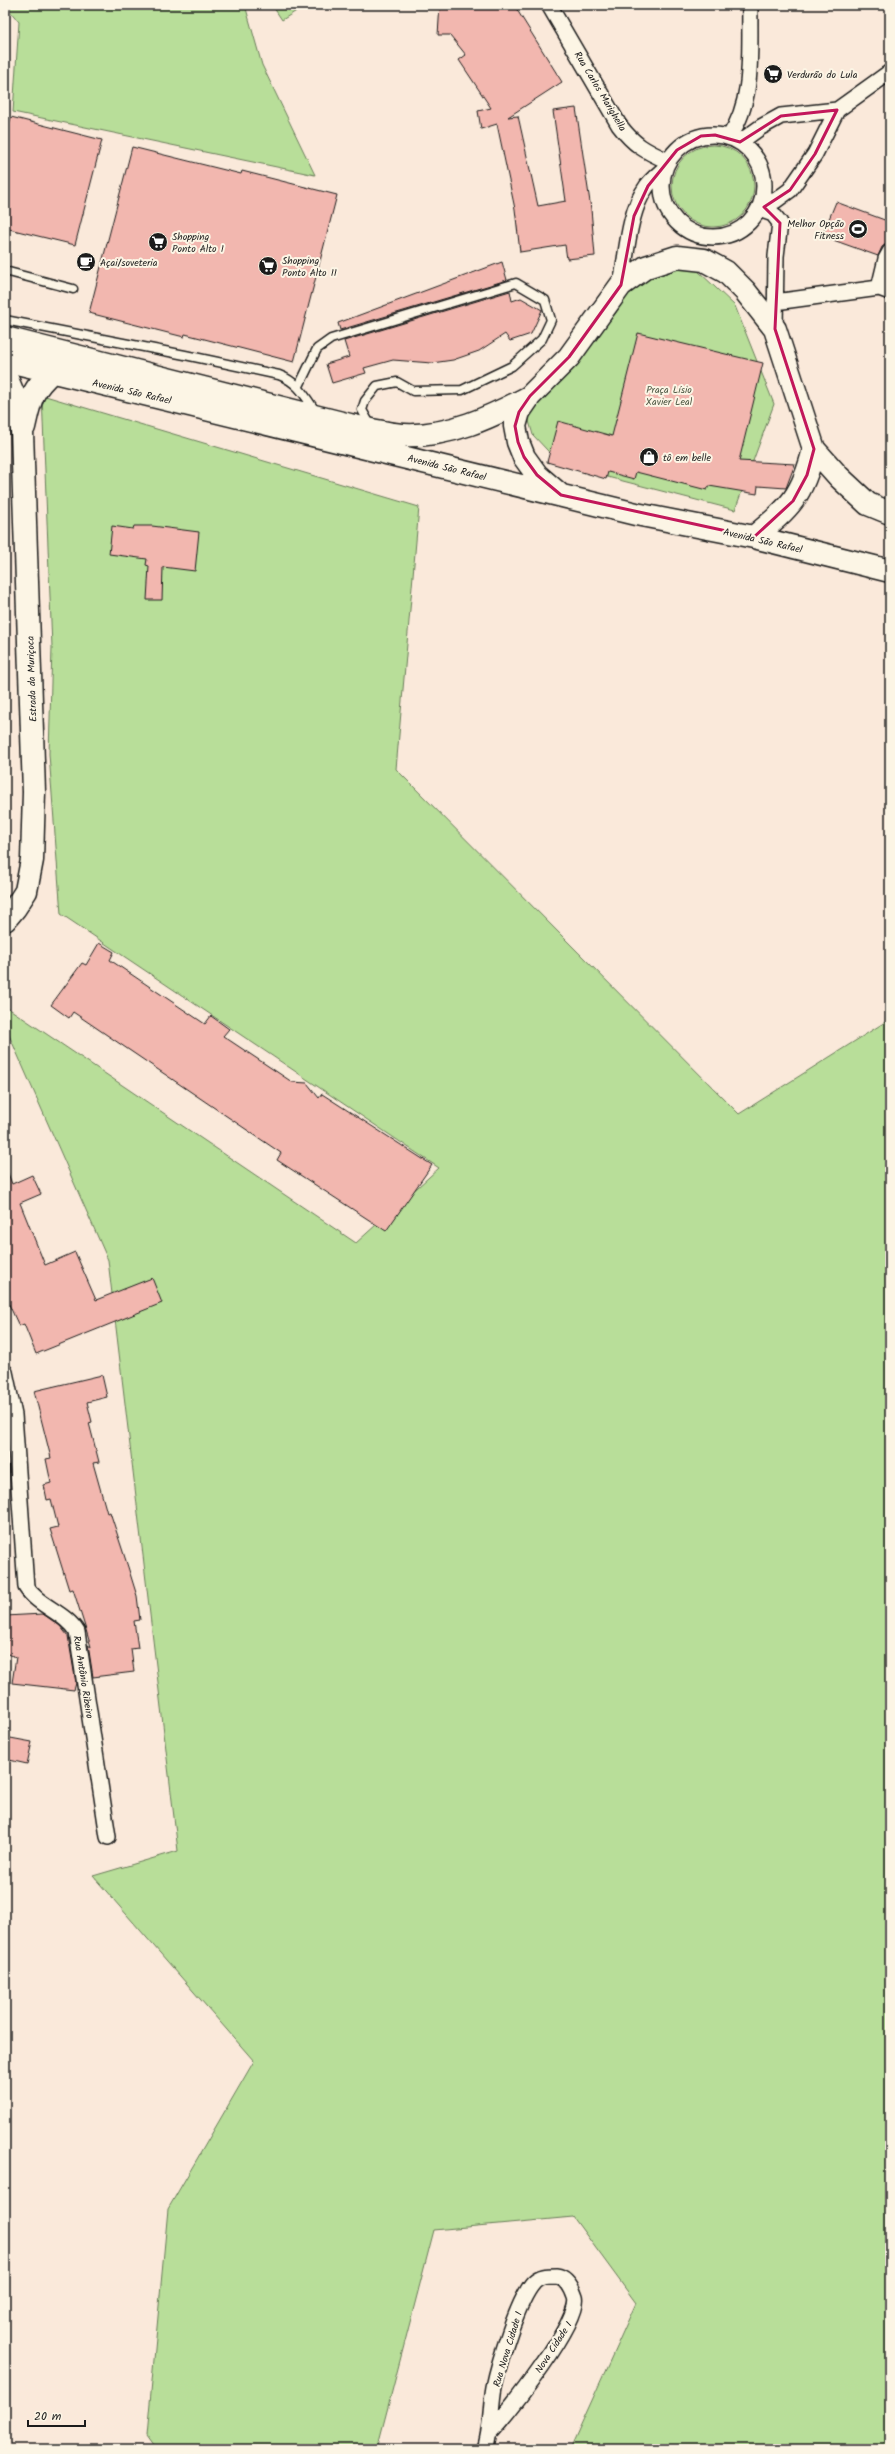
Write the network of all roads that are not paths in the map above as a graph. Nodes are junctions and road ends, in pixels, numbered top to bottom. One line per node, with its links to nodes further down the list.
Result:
1 (549, 5): 6 (street, Rua Carlos Marighella)
2 (750, 5): 5 (street)
3 (890, 72): 4 (street)
4 (837, 110): 5 (street); 7 (street)
5 (735, 140): 6 (street); 7 (street)
6 (666, 165): 7 (street); 10 (street)
7 (760, 205): 13 (street)
8 (890, 252): 12 (street)
9 (5, 271): 11 (lane)
10 (621, 285): 15 (main road); 21 (main road)
11 (73, 288)
12 (884, 290): 13 (street)
13 (775, 302): 15 (street)
14 (5, 320): 20 (lane)
15 (775, 330): 25 (main road)
16 (5, 338): 22 (main road, Avenida São Rafael)
17 (5, 360): 18 (main road, Avenida São Rafael)
18 (52, 372): 24 (main road, Estrada da Muriçoca); 26 (main road, Avenida São Rafael)
19 (5, 374): 24 (main road, Estrada da Muriçoca)
20 (299, 386): 22 (lane); 23 (lane)
21 (530, 396): 23 (main road, Avenida São Rafael); 26 (main road)
22 (320, 417): 23 (main road, Avenida São Rafael)
23 (373, 430)
24 (22, 432): 30 (main road, Estrada da Muriçoca)
25 (814, 449): 27 (main road); 28 (main road)
26 (561, 495): 28 (main road, Avenida São Rafael)
27 (890, 513)
28 (754, 537): 29 (main road, Avenida São Rafael)
29 (890, 571)
30 (5, 920)
31 (5, 1372): 32 (street, Rua Antônio Ribeiro)
32 (108, 1837)
33 (523, 2297): 34 (street, Rua Nova Cidade I); 34 (street, Nova Cidade I)
34 (491, 2431): 35 (street, Rua Nova Cidade I)
35 (485, 2449)

